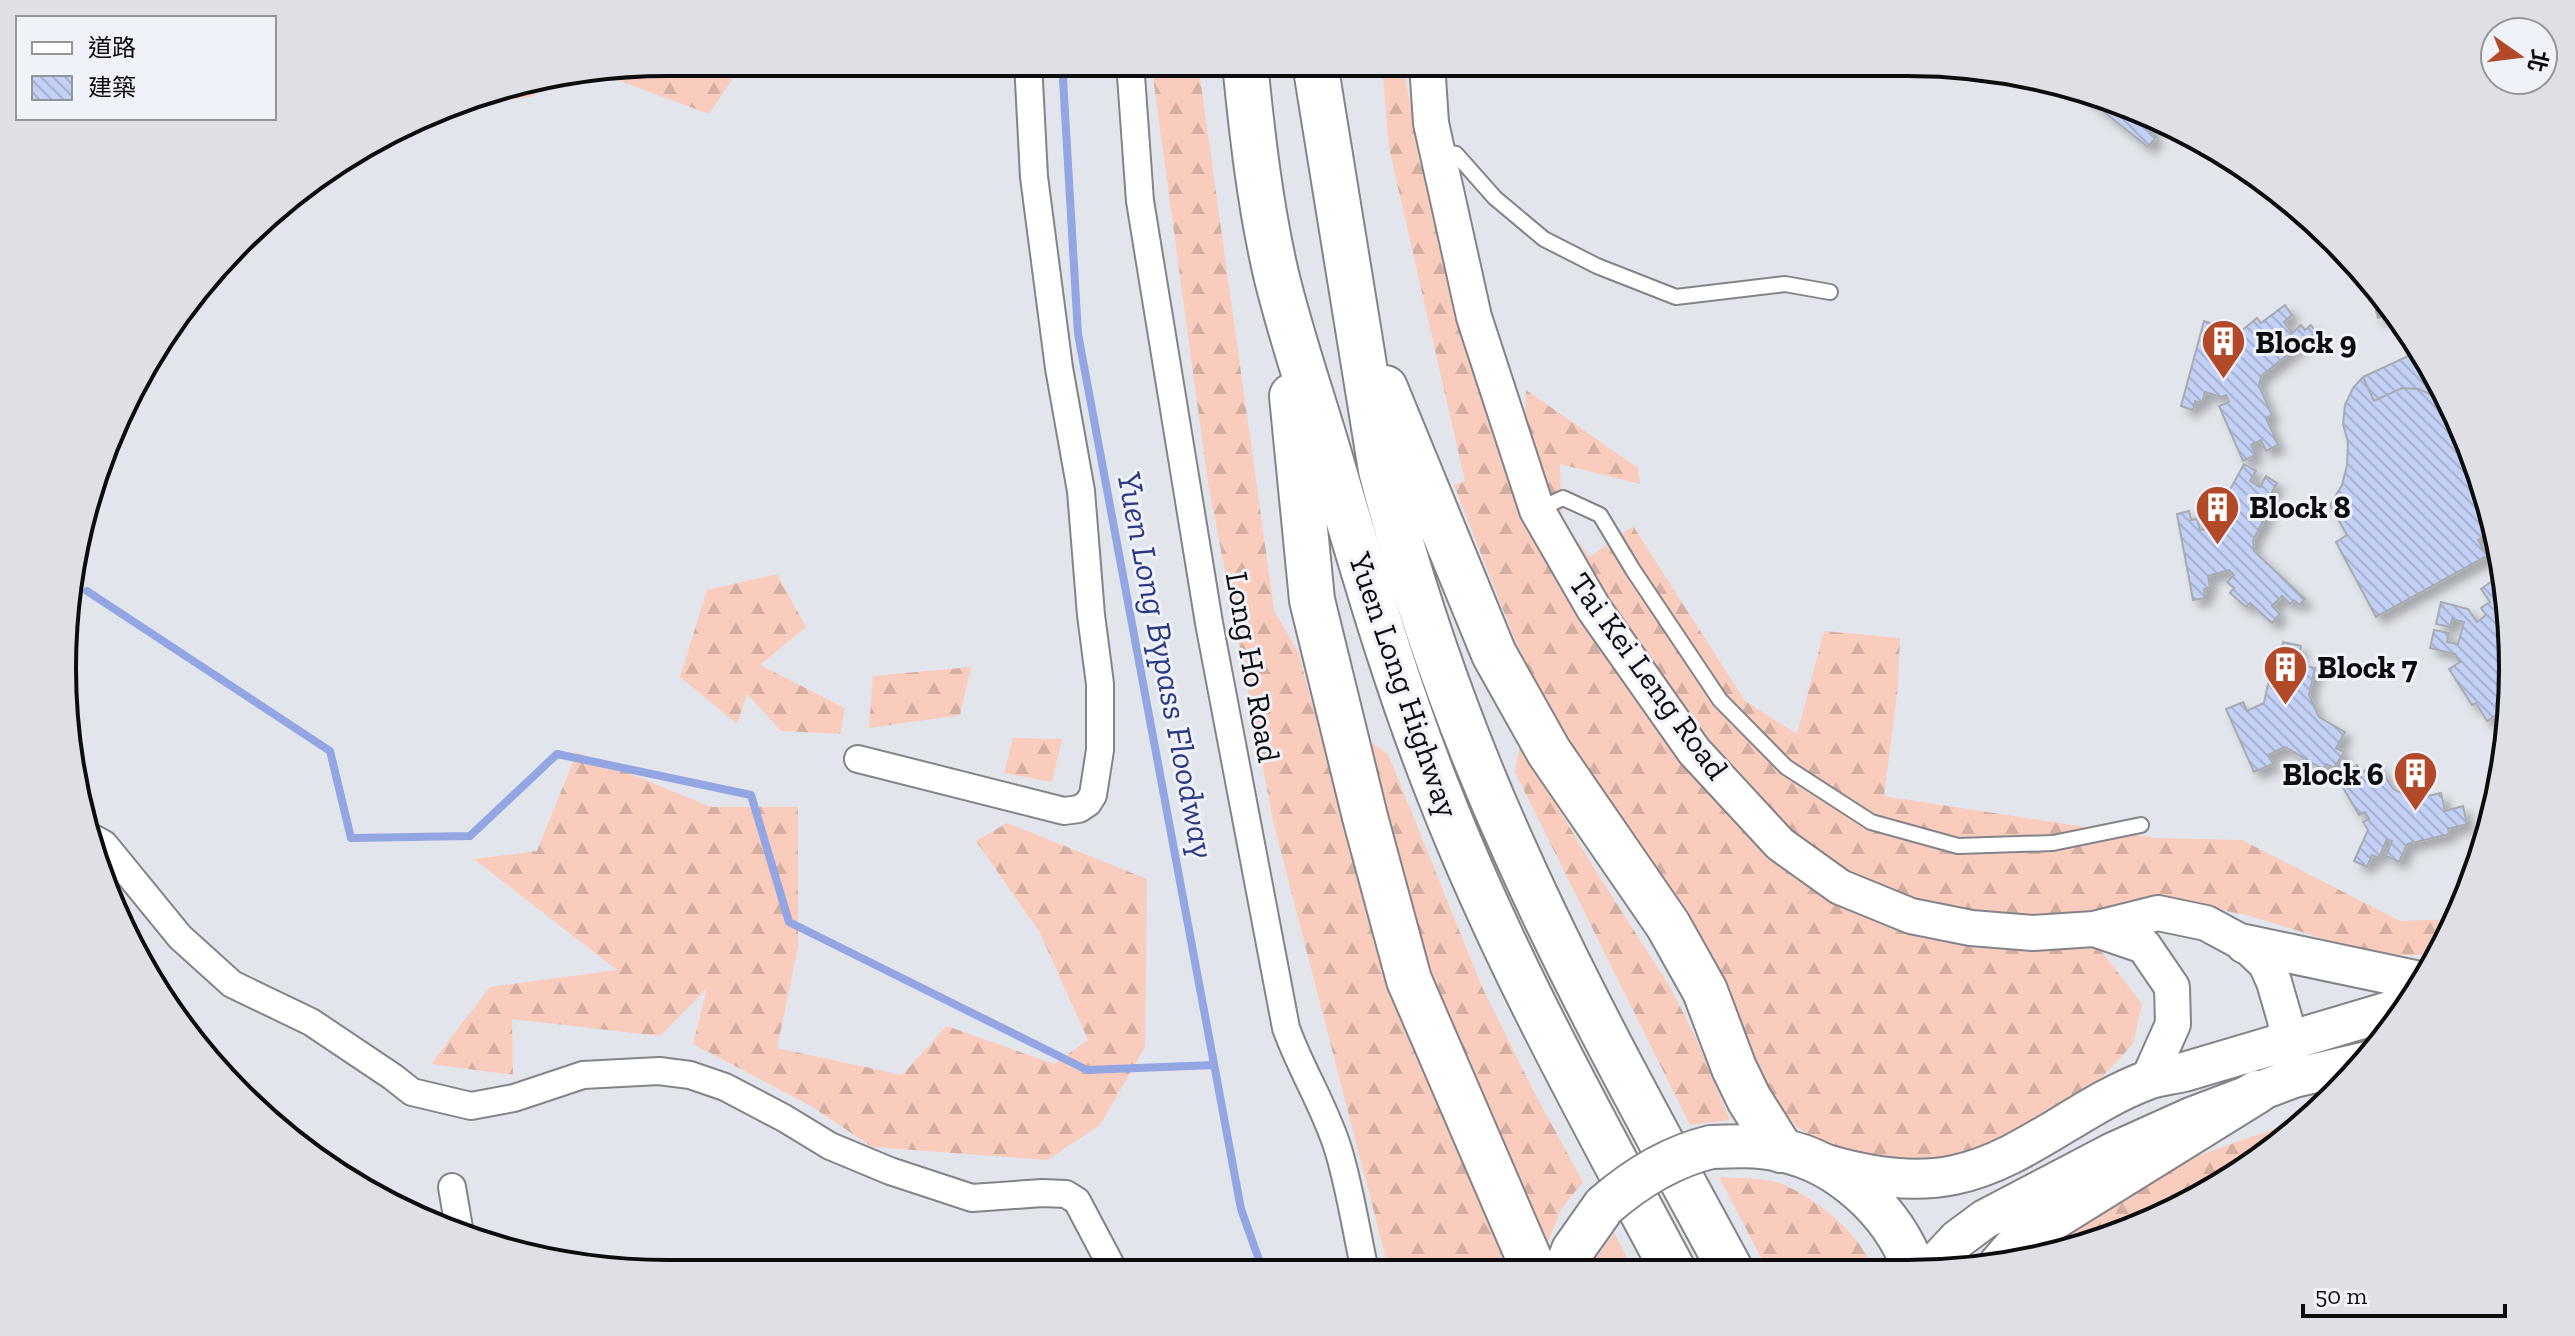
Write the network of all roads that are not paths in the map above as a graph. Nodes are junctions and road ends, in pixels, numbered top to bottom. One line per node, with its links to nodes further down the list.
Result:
1 (1029, 76): 11 (street)
2 (1131, 76): 28 (street, Long Ho Road)
3 (1247, 76): 7 (highway, Yuen Long Highway)
4 (1317, 76): 9 (highway, Yuen Long Highway)
5 (1428, 76): 6 (street, Tai Kei Leng Road)
6 (1437, 151): 8 (lane); 10 (street, Tai Kei Leng Road)
7 (1276, 274): 29 (highway); 31 (highway, Yuen Long Highway)
8 (1830, 292)
9 (1358, 323): 22 (highway); 32 (highway, Yuen Long Highway)
10 (1537, 510): 12 (lane); 14 (street, Tai Kei Leng Road)
11 (858, 759)
12 (2141, 825)
13 (103, 843): 27 (street)
14 (2094, 929): 15 (street, Tai Kei Leng Road); 20 (street)
15 (2245, 944): 16 (main road); 18 (street, Tai Kei Leng Road)
16 (2410, 979)
17 (2389, 1011): 18 (main road)
18 (2288, 1041): 20 (main road); 21 (street, Tai Kei Leng Road)
19 (2344, 1067): 21 (main road)
20 (2148, 1080): 22 (main road)
21 (2275, 1085): 25 (main road); 26 (main road)
22 (1794, 1154): 30 (main road, bridge); 33 (main road)
23 (452, 1187): 24 (street)
24 (458, 1221)
25 (2012, 1250)
26 (1939, 1259)
27 (1108, 1260)
28 (1363, 1260)
29 (1530, 1260)
30 (1569, 1260)
31 (1668, 1260)
32 (1725, 1260)
33 (1909, 1260)

